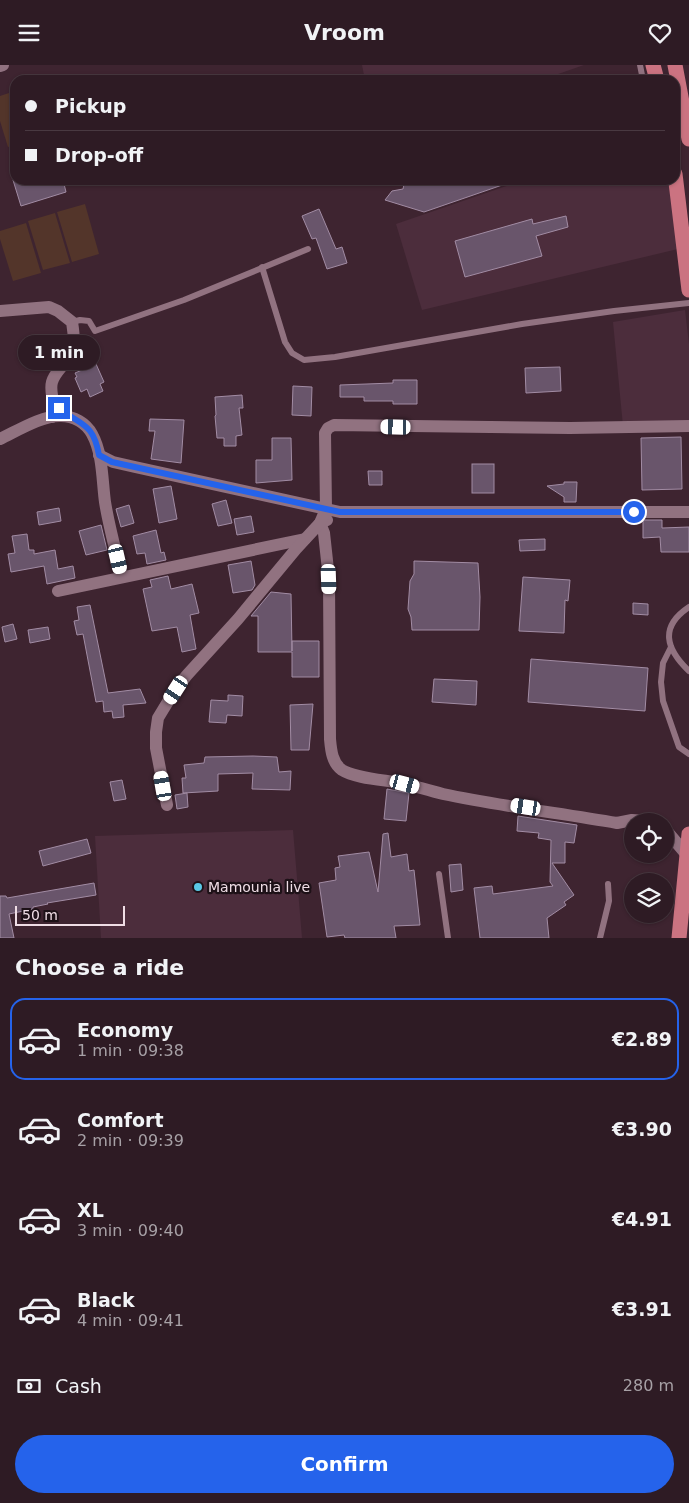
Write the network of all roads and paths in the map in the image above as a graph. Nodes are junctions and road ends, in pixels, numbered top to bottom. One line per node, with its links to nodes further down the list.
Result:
1 (680, 91): 2 (main road)
2 (689, 139)
3 (676, 185): 6 (main road)
4 (308, 249): 5 (lane)
5 (262, 267): 7 (lane); 9 (lane)
6 (689, 290)
7 (689, 303)
8 (0, 311): 9 (street)
9 (72, 322): 10 (street)
10 (54, 402): 11 (street); 12 (street)
11 (52, 417): 12 (street); 14 (street)
12 (72, 418): 15 (street)
13 (689, 426): 16 (street)
14 (0, 439)
15 (99, 455): 16 (street); 21 (street)
16 (326, 509): 17 (street); 19 (street)
17 (345, 512): 18 (street); 19 (street)
18 (689, 512)
19 (320, 523): 20 (street); 28 (street)
20 (305, 539): 21 (street); 27 (street)
21 (122, 577): 22 (street)
22 (58, 591)
23 (689, 607): 24 (lane)
24 (671, 647): 25 (lane); 26 (lane)
25 (689, 671)
26 (689, 755)
27 (166, 805)
28 (624, 822)
29 (689, 834): 31 (main road)
30 (674, 840): 31 (street)
31 (687, 855): 36 (main road)
32 (440, 874): 34 (lane)
33 (608, 885): 35 (lane)
34 (448, 938)
35 (600, 938)
36 (679, 938)

